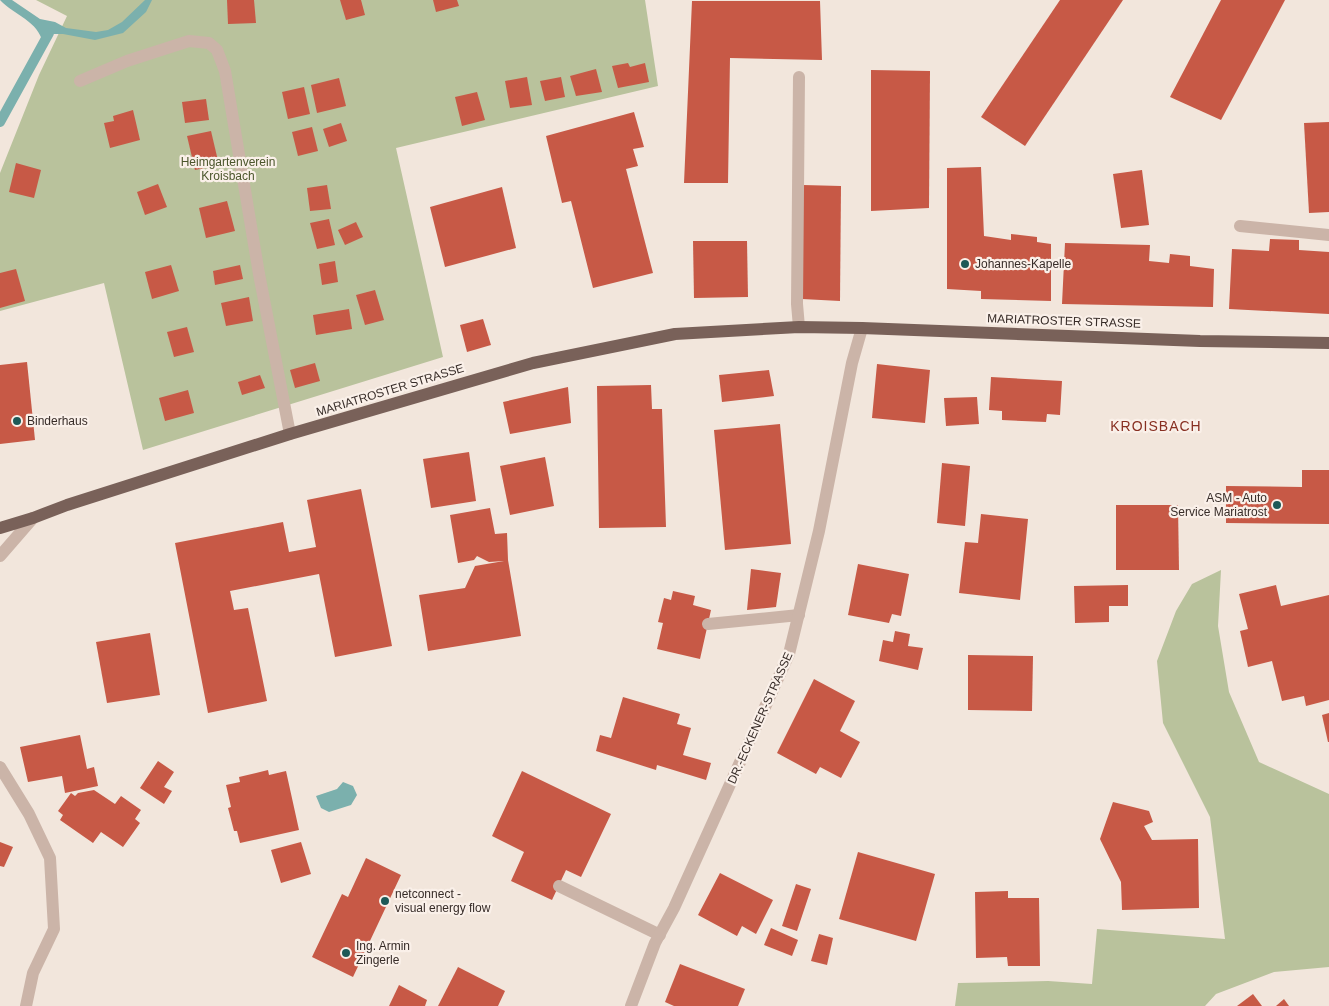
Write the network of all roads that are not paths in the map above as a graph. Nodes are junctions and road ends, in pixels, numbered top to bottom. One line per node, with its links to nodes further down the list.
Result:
1 (799, 77): 5 (street)
2 (80, 81): 8 (street)
3 (1240, 226): 4 (street)
4 (1329, 235)
5 (799, 327): 6 (main road, MARIATROSTER STRASSE); 8 (main road, MARIATROSTER STRASSE)
6 (862, 328): 7 (main road, MARIATROSTER STRASSE); 12 (street, DR.-ECKENER-STRASSE)
7 (1329, 344)
8 (290, 434): 9 (main road, MARIATROSTER STRASSE)
9 (33, 518): 10 (main road, MARIATROSTER STRASSE); 11 (street)
10 (0, 528)
11 (0, 556)
12 (799, 615): 13 (street); 16 (street, DR.-ECKENER-STRASSE)
13 (708, 624)
14 (0, 767): 17 (street)
15 (559, 886): 16 (street)
16 (660, 935): 18 (street, DR.-ECKENER-STRASSE)
17 (26, 1006)
18 (631, 1006)

